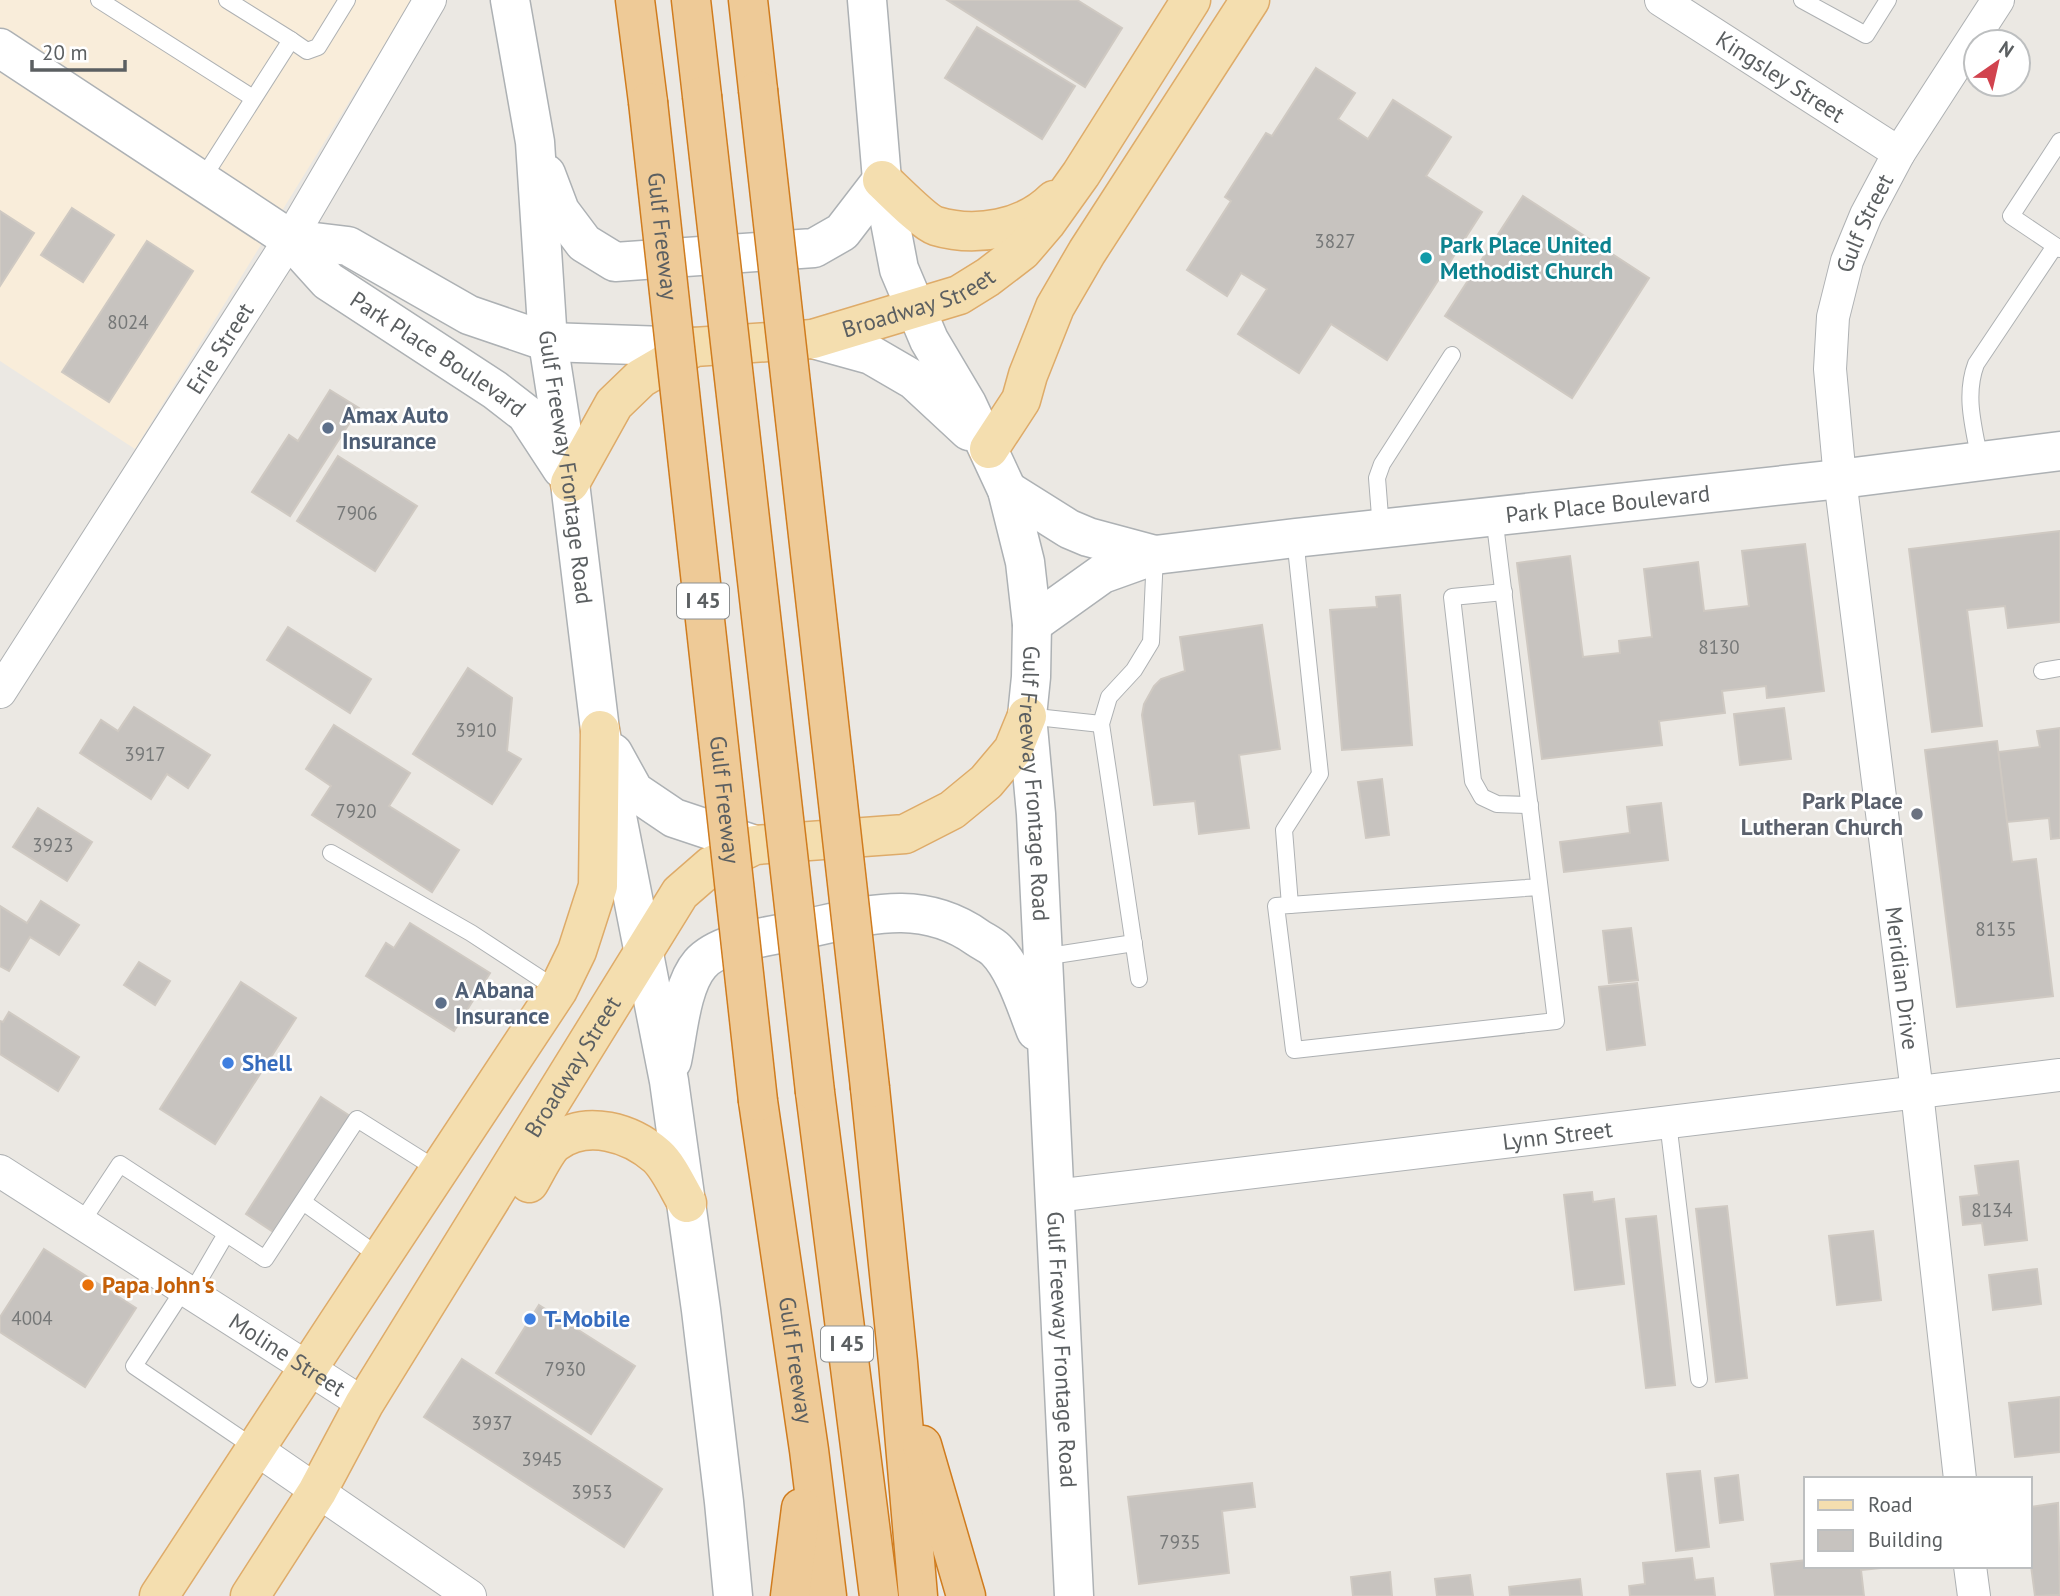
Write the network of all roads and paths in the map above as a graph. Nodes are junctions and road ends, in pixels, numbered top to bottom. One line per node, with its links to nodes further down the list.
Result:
1 (99, 0): 19 (lane)
2 (227, 0): 15 (lane)
3 (347, 0): 17 (lane)
4 (430, 0): 26 (street, Erie Street)
5 (510, 0): 21 (main road, Gulf Freeway Frontage Road)
6 (635, 0): 81 (highway, Gulf Freeway / I 45, bridge)
7 (691, 0): 91 (highway, I 45, bridge)
8 (748, 0): 76 (highway, I 45, bridge)
9 (867, 0): 24 (main road, Gulf Freeway Frontage Road)
10 (1250, 0): 33 (main road)
11 (1661, 0): 22 (street, Kingsley Street)
12 (1802, 0): 13 (lane)
13 (1888, 0)
14 (1998, 0): 22 (street, Gulf Street)
15 (253, 7): 17 (lane)
16 (1182, 7): 23 (main road, Broadway Street)
17 (291, 40): 19 (lane)
18 (0, 48): 25 (main road, Park Place Boulevard)
19 (253, 98): 25 (lane)
20 (2060, 141): 27 (lane)
21 (535, 142): 24 (main road); 30 (main road, Gulf Freeway Frontage Road)
22 (1899, 153): 36 (street, Gulf Street)
23 (1081, 174): 24 (main road); 28 (main road, Broadway Street)
24 (882, 180): 28 (main road, Gulf Freeway Frontage Road)
25 (201, 181): 26 (main road, Park Place Boulevard)
26 (290, 239): 30 (main road, Park Place Boulevard); 37 (main road, Park Place Boulevard); 47 (street, Erie Street)
27 (2058, 247): 35 (lane)
28 (915, 308): 29 (main road, Broadway Street); 33 (main road, Gulf Freeway Frontage Road)
29 (813, 339): 31 (main road, Broadway Street); 33 (main road)
30 (548, 342): 31 (main road, Park Place Boulevard); 37 (main road, Gulf Freeway Frontage Road)
31 (694, 347): 37 (main road, Broadway Street)
32 (1452, 355): 40 (lane)
33 (989, 449): 38 (main road, Gulf Freeway Frontage Road)
34 (2060, 450): 35 (main road, Park Place Boulevard)
35 (1980, 461): 36 (main road, Park Place Boulevard)
36 (1840, 479): 39 (main road, Park Place Boulevard); 64 (street, Meridian Drive)
37 (570, 482): 50 (main road, Gulf Freeway Frontage Road)
38 (1007, 490): 42 (main road, Park Place Boulevard); 44 (main road, Gulf Freeway Frontage Road)
39 (1494, 516): 40 (main road, Park Place Boulevard); 43 (lane)
40 (1381, 529): 41 (main road, Park Place Boulevard)
41 (1295, 538): 42 (main road, Park Place Boulevard); 55 (lane)
42 (1155, 555): 44 (main road, Park Place Boulevard); 49 (lane)
43 (1504, 592): 51 (lane); 51 (lane)
44 (1032, 624): 48 (main road, Gulf Freeway Frontage Road)
45 (2060, 668): 46 (lane)
46 (2042, 671)
47 (0, 692)
48 (1027, 716): 49 (lane); 52 (main road, Broadway Street); 58 (main road, Gulf Freeway Frontage Road)
49 (1101, 724): 56 (lane)
50 (600, 730): 52 (main road); 57 (main road, Gulf Freeway Frontage Road); 60 (main road)
51 (1530, 805): 54 (lane)
52 (755, 845): 57 (main road, Broadway Street)
53 (331, 852): 60 (lane)
54 (1539, 887): 55 (lane); 55 (lane)
55 (1290, 905)
56 (1133, 943): 58 (lane); 59 (lane)
57 (644, 950): 63 (main road, Gulf Freeway Frontage Road); 71 (main road, Broadway Street)
58 (1042, 957): 61 (main road, Gulf Freeway Frontage Road)
59 (1139, 979)
60 (558, 990): 66 (main road)
61 (1047, 1059): 63 (main road); 68 (main road, Gulf Freeway Frontage Road)
62 (2060, 1075): 64 (street, Lynn Street)
63 (669, 1081): 70 (main road, Gulf Freeway Frontage Road)
64 (1917, 1092): 65 (street, Lynn Street); 82 (street, Meridian Drive)
65 (1668, 1122): 68 (street, Lynn Street); 78 (lane)
66 (438, 1170): 69 (lane); 74 (main road)
67 (0, 1171): 72 (street, Moline Street)
68 (1055, 1196): 94 (main road, Gulf Freeway Frontage Road)
69 (303, 1202): 73 (lane); 74 (lane)
70 (687, 1202): 71 (main road); 88 (main road, Gulf Freeway Frontage Road)
71 (487, 1204): 79 (main road, Broadway Street)
72 (80, 1223): 73 (lane); 75 (street, Moline Street)
73 (226, 1234): 75 (lane)
74 (380, 1257): 77 (main road)
75 (187, 1292): 77 (street, Moline Street); 80 (lane)
76 (898, 1362): 92 (highway, I 45); 93 (highway)
77 (307, 1368): 79 (street, Moline Street); 80 (main road)
78 (1699, 1379)
79 (364, 1404): 83 (main road, Broadway Street)
80 (256, 1450): 83 (street); 85 (main road)
81 (809, 1450): 89 (highway); 90 (highway, Gulf Freeway / I 45)
82 (1960, 1477)
83 (317, 1492): 86 (main road, Broadway Street); 87 (street)
84 (1970, 1568): 95 (street)
85 (159, 1596)
86 (250, 1596)
87 (470, 1596)
88 (733, 1596)
89 (790, 1596)
90 (827, 1596)
91 (879, 1596)
92 (918, 1596)
93 (966, 1596)
94 (1074, 1596)
95 (1974, 1596)

